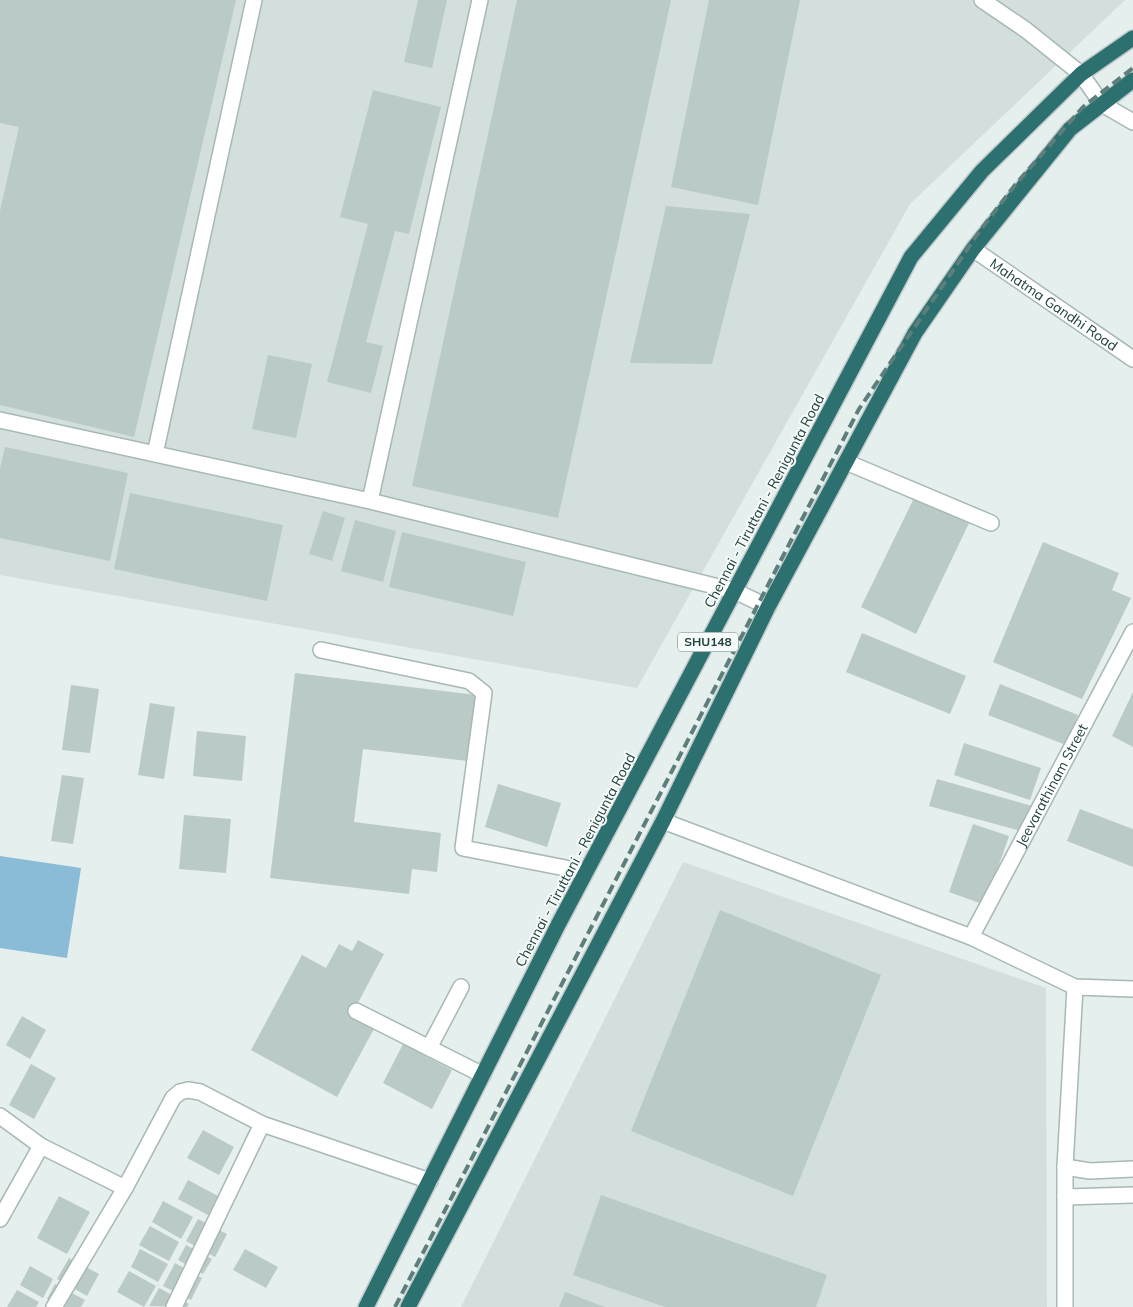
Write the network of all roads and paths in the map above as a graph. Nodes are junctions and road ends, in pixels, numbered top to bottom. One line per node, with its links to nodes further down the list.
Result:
1 (254, 0): 12 (street)
2 (480, 0): 14 (street)
3 (982, 0): 5 (street)
4 (1133, 38): 5 (highway, Chennai - Tiruttani - Renigunta Road / SHU148)
5 (1081, 74): 7 (street); 16 (highway, Chennai - Tiruttani - Renigunta Road / SHU148)
6 (1133, 80): 7 (highway, SHU148)
7 (1102, 104): 8 (street); 9 (highway, SHU148)
8 (1133, 122)
9 (974, 249): 10 (street, Mahatma Gandhi Road); 13 (highway, SHU148)
10 (1133, 359)
11 (0, 420): 12 (street)
12 (155, 454): 14 (street)
13 (846, 462): 15 (street); 17 (highway, SHU148)
14 (370, 501): 16 (street)
15 (991, 523)
16 (735, 591): 17 (street); 21 (highway, Chennai - Tiruttani - Renigunta Road / SHU148)
17 (768, 607): 20 (highway, SHU148)
18 (1133, 632): 22 (street, Jeevarathinam Street)
19 (321, 650): 21 (street)
20 (662, 821): 22 (street); 42 (highway, SHU148)
21 (586, 872): 28 (highway, Chennai - Tiruttani - Renigunta Road / SHU148)
22 (971, 937): 24 (street)
23 (461, 987): 27 (street)
24 (1075, 987): 25 (street); 32 (street)
25 (1133, 989)
26 (356, 1011): 27 (street)
27 (429, 1048): 28 (street)
28 (483, 1075): 34 (highway, Chennai - Tiruttani - Renigunta Road / SHU148)
29 (0, 1116): 31 (street)
30 (262, 1124): 34 (street); 35 (street); 40 (street)
31 (41, 1146): 35 (street); 38 (street)
32 (1065, 1167): 33 (street); 37 (street)
33 (1133, 1169)
34 (430, 1181): 41 (highway, Chennai - Tiruttani - Renigunta Road / SHU148)
35 (126, 1188): 39 (street)
36 (1133, 1195): 37 (street)
37 (1065, 1197): 43 (street)
38 (0, 1219)
39 (54, 1307)
40 (174, 1307)
41 (366, 1307)
42 (408, 1307)
43 (1065, 1307)

